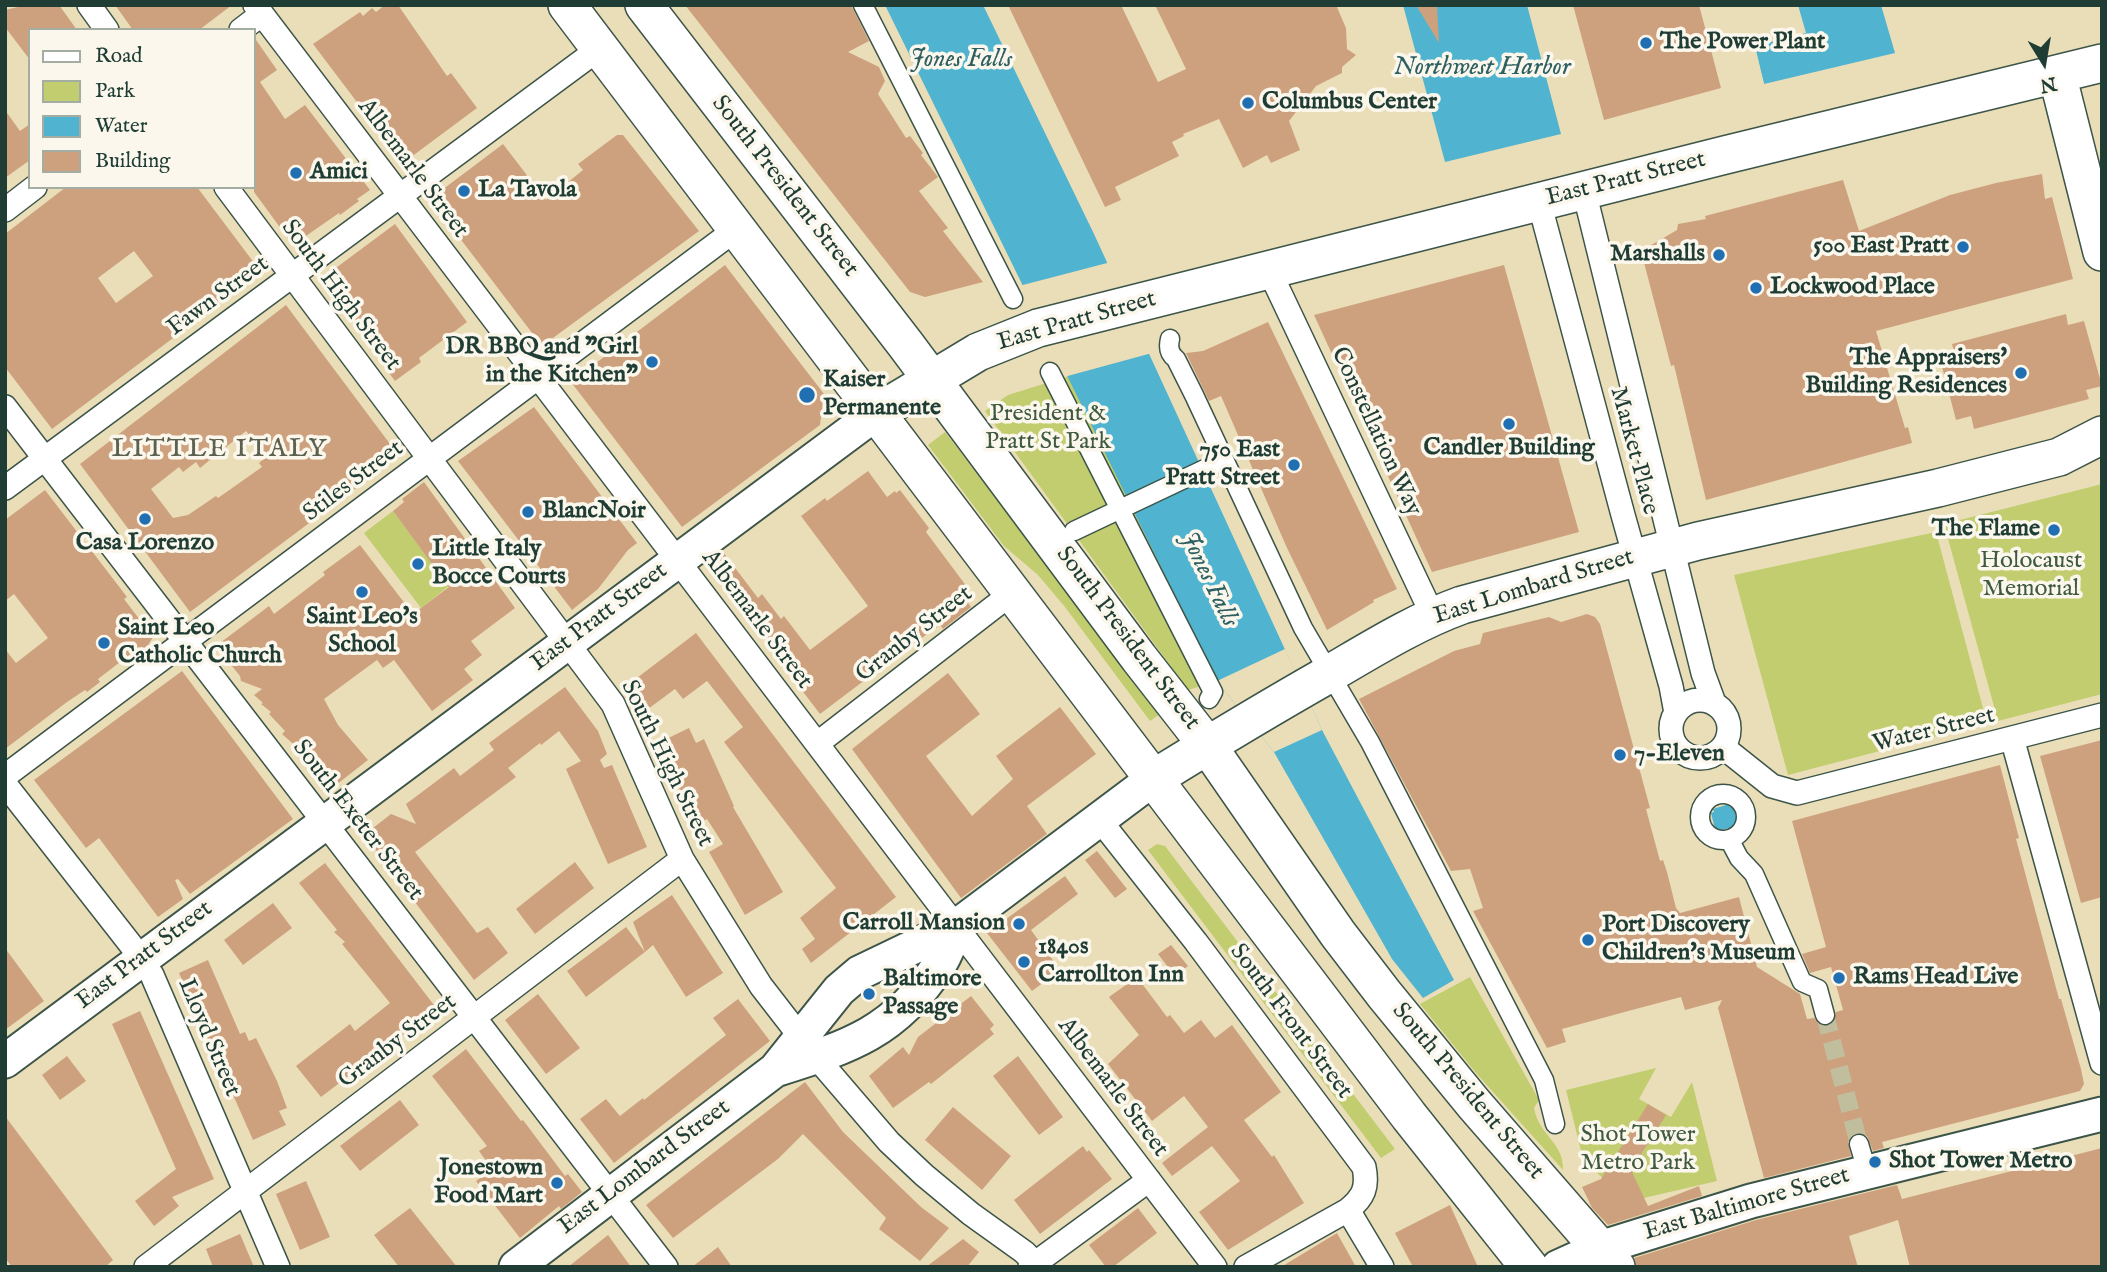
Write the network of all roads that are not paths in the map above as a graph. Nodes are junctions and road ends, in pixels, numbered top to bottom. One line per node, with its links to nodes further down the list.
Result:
1 (89, 5): 6 (street)
2 (567, 5): 8 (main road)
3 (863, 5): 21 (street)
4 (650, 7): 25 (main road, South President Street)
5 (258, 10): 7 (street); 14 (street, Albemarle Street)
6 (106, 28)
7 (243, 28)
8 (600, 48): 14 (street, Fawn Street); 17 (main road)
9 (2102, 63): 10 (main road, East Pratt Street)
10 (2057, 74): 13 (main road, East Pratt Street); 18 (main road)
11 (32, 189): 16 (street)
12 (227, 189): 20 (street, South High Street)
13 (1584, 191): 15 (main road, East Pratt Street); 35 (street, Market Place)
14 (400, 196): 20 (street, Fawn Street); 24 (street, Albemarle Street)
15 (1539, 202): 19 (main road, East Pratt Street); 36 (street, Market Place)
16 (5, 210)
17 (735, 230): 24 (street, Stiles Street); 27 (main road)
18 (2102, 252)
19 (1269, 270): 25 (main road, East Pratt Street); 39 (street, Constellation Way)
20 (292, 276): 29 (street, Fawn Street); 30 (street, South High Street)
21 (1013, 299)
22 (1170, 339): 31 (street)
23 (1050, 372): 33 (street)
24 (538, 378): 30 (street, Stiles Street); 37 (street, Albemarle Street)
25 (931, 379): 27 (main road, East Pratt Street); 49 (main road, South President Street)
26 (5, 407): 29 (street, South Exeter Street)
27 (875, 414): 37 (main road, East Pratt Street); 38 (main road)
28 (2102, 435): 35 (main road, East Lombard Street)
29 (45, 458): 32 (street, Fawn Street); 40 (street, South Exeter Street)
30 (430, 459): 40 (street, Stiles Street); 41 (street, South High Street)
31 (1224, 460): 33 (street); 42 (street)
32 (5, 488)
33 (1118, 509): 34 (street); 43 (street)
34 (1074, 531)
35 (1672, 548): 36 (main road, East Lombard Street); 44 (street, Market Place)
36 (1635, 557): 39 (main road, East Lombard Street); 45 (street, Market Place)
37 (677, 561): 41 (main road, East Pratt Street); 48 (street, Albemarle Street)
38 (1012, 593): 48 (street, Granby Street); 52 (main road)
39 (1433, 616): 42 (main road, East Lombard Street)
40 (184, 642): 51 (street, Stiles Street); 55 (street, South Exeter Street)
41 (568, 642): 55 (main road, East Pratt Street); 57 (street, South High Street)
42 (1317, 681): 49 (main road, East Lombard Street); 66 (street)
43 (1209, 699)
44 (1714, 704): 45 (street); 50 (street, Market Place)
45 (1676, 713): 50 (street, Market Place)
46 (2102, 715): 47 (street, Water Street)
47 (2012, 738): 50 (street, Water Street); 64 (street)
48 (818, 743): 58 (street, Albemarle Street)
49 (1207, 745): 52 (main road, East Lombard Street); 71 (main road, South President Street)
50 (1723, 747)
51 (5, 776)
52 (1153, 779): 54 (main road, East Lombard Street); 80 (main road)
53 (5, 784): 59 (street, Lloyd Street)
54 (1099, 819): 58 (main road, East Lombard Street); 70 (street, South Front Street)
55 (324, 823): 59 (main road, East Pratt Street); 61 (street, South Exeter Street)
56 (1729, 839): 60 (street)
57 (682, 859): 61 (street, Granby Street); 62 (street, South High Street)
58 (957, 926): 62 (main road, East Lombard Street); 62 (main road, East Lombard Street); 67 (street, Albemarle Street)
59 (142, 958): 63 (main road, East Pratt Street); 68 (street, Lloyd Street)
60 (1825, 1015)
61 (474, 1018): 68 (street, Granby Street); 69 (street, South Exeter Street)
62 (808, 1047): 69 (main road, East Lombard Street); 72 (street, South High Street)
63 (5, 1061)
64 (2102, 1063)
65 (2102, 1114): 71 (main road, East Baltimore Street)
66 (1555, 1124)
67 (1149, 1180): 72 (street); 77 (street, Albemarle Street)
68 (245, 1192): 73 (street, Granby Street); 74 (street, Lloyd Street)
69 (611, 1195): 75 (main road, East Lombard Street); 76 (street, South Exeter Street)
70 (1348, 1210): 78 (street); 79 (street)
71 (1608, 1257): 81 (main road, East Baltimore Street)
72 (1035, 1266)
73 (146, 1267)
74 (278, 1267)
75 (516, 1267)
76 (666, 1267)
77 (1214, 1267)
78 (1246, 1267)
79 (1382, 1267)
80 (1529, 1267)
81 (1558, 1267)

